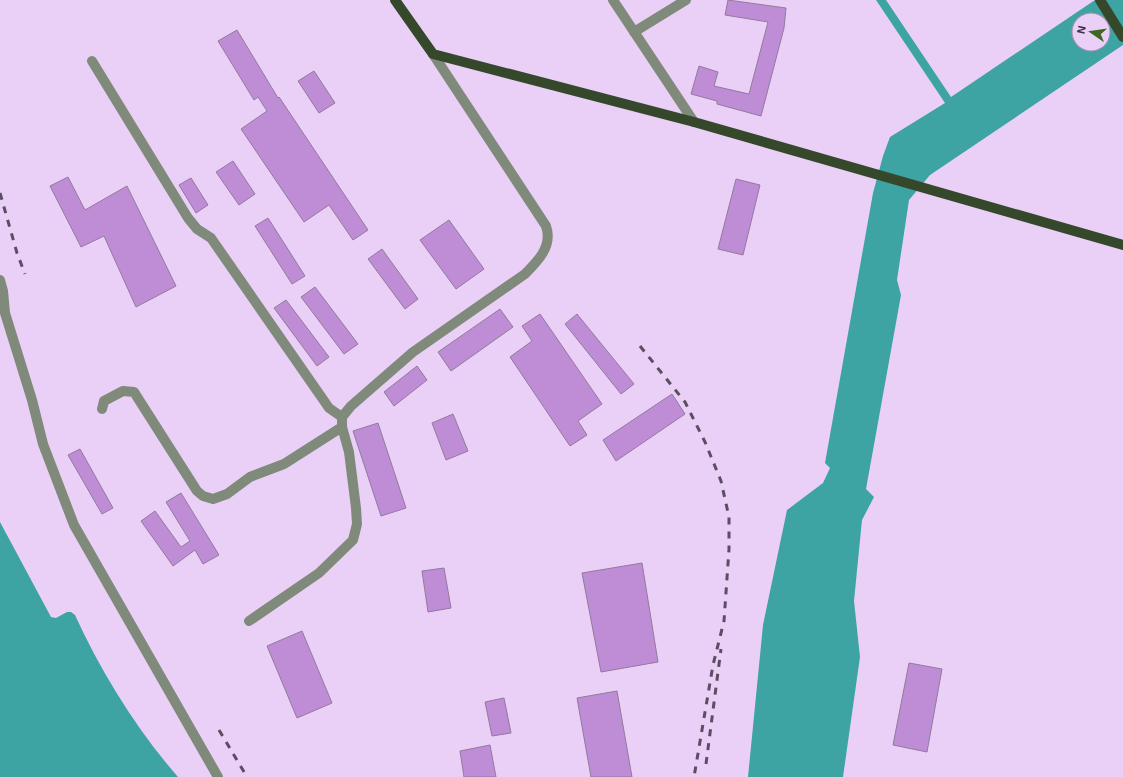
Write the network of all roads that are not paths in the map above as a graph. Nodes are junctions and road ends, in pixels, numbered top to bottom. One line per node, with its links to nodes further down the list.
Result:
1 (396, 0): 7 (main road)
2 (613, 0): 5 (street)
3 (686, 0): 5 (street)
4 (1100, 0): 6 (main road)
5 (634, 32): 9 (street)
6 (1123, 36)
7 (433, 54): 9 (main road); 13 (street)
8 (92, 61): 13 (street)
9 (694, 122): 10 (main road)
10 (1123, 245)
11 (0, 280): 15 (street)
12 (102, 409): 13 (street)
13 (342, 422): 14 (street)
14 (249, 621)
15 (218, 777)

